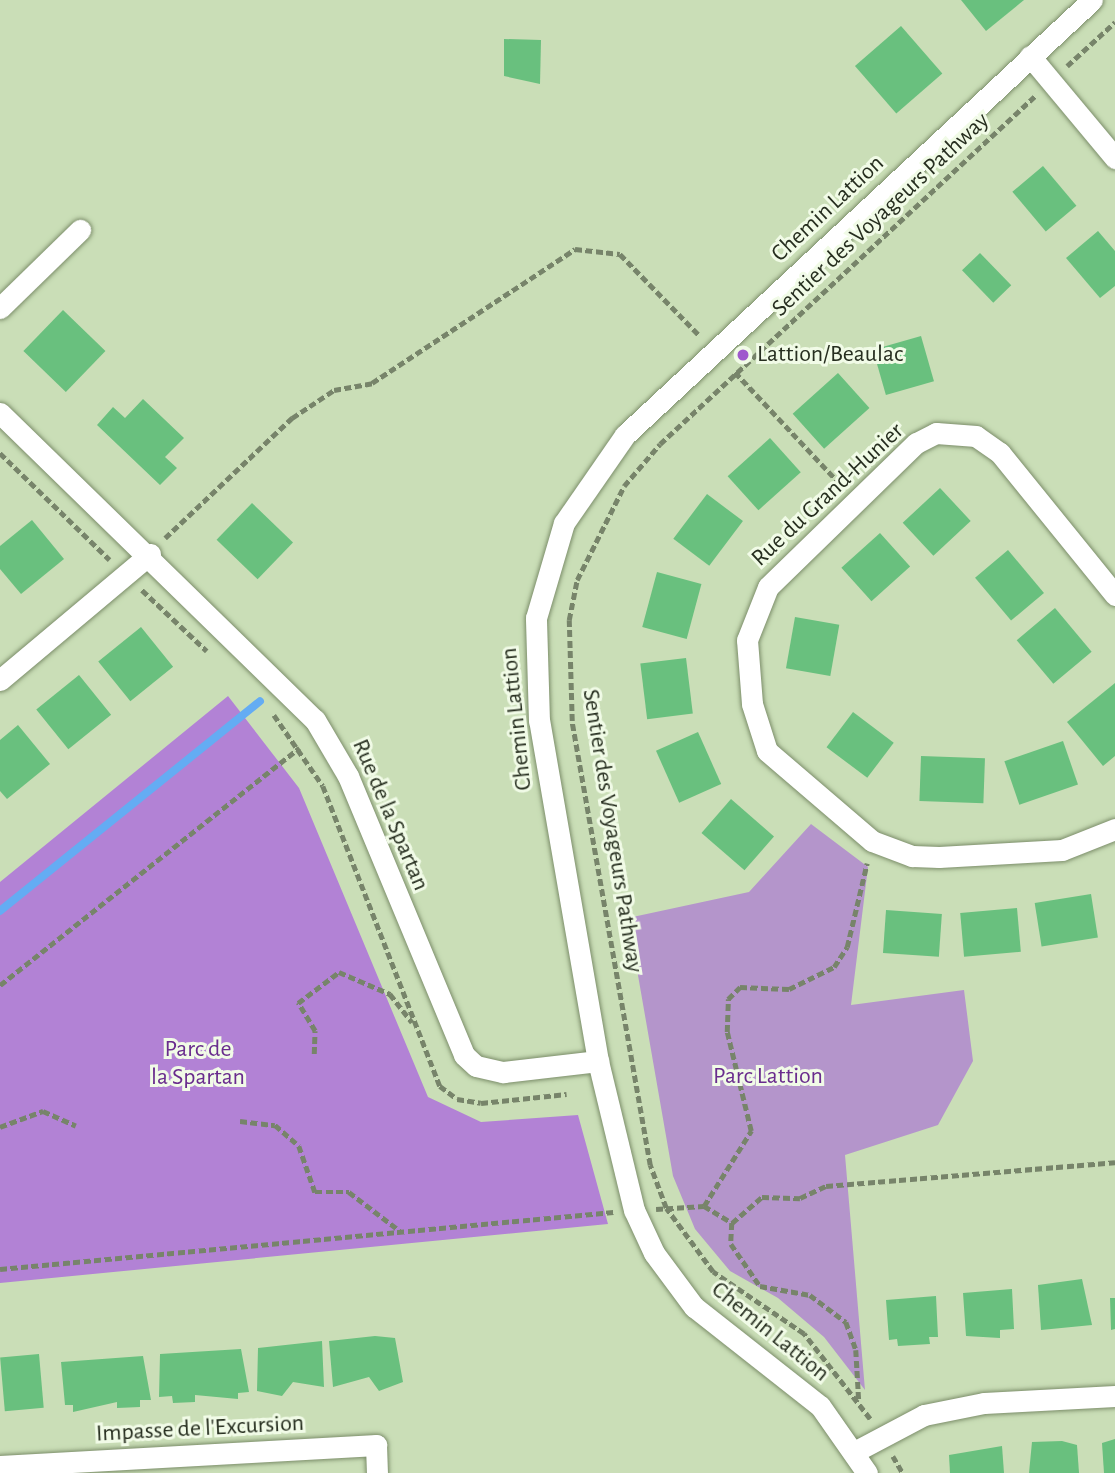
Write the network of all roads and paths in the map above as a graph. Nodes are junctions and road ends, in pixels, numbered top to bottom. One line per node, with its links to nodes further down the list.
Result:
1 (1092, 0): 3 (street, Chemin Lattion)
2 (1115, 22): 4 (path, Sentier des Voyageurs Pathway)
3 (1030, 56): 4 (street); 8 (street, Chemin Lattion)
4 (1051, 81): 5 (street); 9 (path, Sentier des Voyageurs Pathway)
5 (1115, 158)
6 (80, 230): 7 (street)
7 (0, 308)
8 (715, 351): 9 (path); 13 (path); 25 (street, Chemin Lattion)
9 (736, 373): 12 (path); 32 (path, Sentier des Voyageurs Pathway)
10 (0, 413): 13 (street, Rue de la Spartan)
11 (0, 453): 14 (path)
12 (856, 501): 15 (street, Rue du Grand-Hunier); 21 (street, Rue du Grand-Hunier)
13 (150, 554): 14 (street); 25 (street, Rue de la Spartan)
14 (129, 578): 16 (path); 17 (street)
15 (1115, 595)
16 (213, 656)
17 (0, 680)
18 (266, 707): 19 (path)
19 (299, 747): 22 (path); 23 (path)
20 (1115, 829): 21 (street, Rue du Grand-Hunier)
21 (872, 841): 31 (path)
22 (0, 985)
23 (414, 1024): 24 (path); 26 (path)
24 (314, 1054)
25 (598, 1061): 33 (street, Chemin Lattion)
26 (567, 1094)
27 (240, 1121): 35 (path)
28 (76, 1126): 29 (path)
29 (0, 1127)
30 (1115, 1162): 34 (path)
31 (704, 1206): 32 (path); 34 (path)
32 (666, 1208): 33 (path); 38 (path, Sentier des Voyageurs Pathway)
33 (634, 1210): 35 (path); 40 (street, Chemin Lattion)
34 (732, 1223): 38 (path)
35 (400, 1231): 36 (path)
36 (0, 1269)
37 (1115, 1396): 39 (street)
38 (859, 1403): 39 (path, Sentier des Voyageurs Pathway)
39 (881, 1435): 40 (street); 44 (path, Sentier des Voyageurs Pathway)
40 (856, 1451): 43 (street, Chemin Lattion)
41 (0, 1466): 42 (street, Impasse de l'Excursion)
42 (377, 1473)
43 (867, 1473)
44 (903, 1473)

